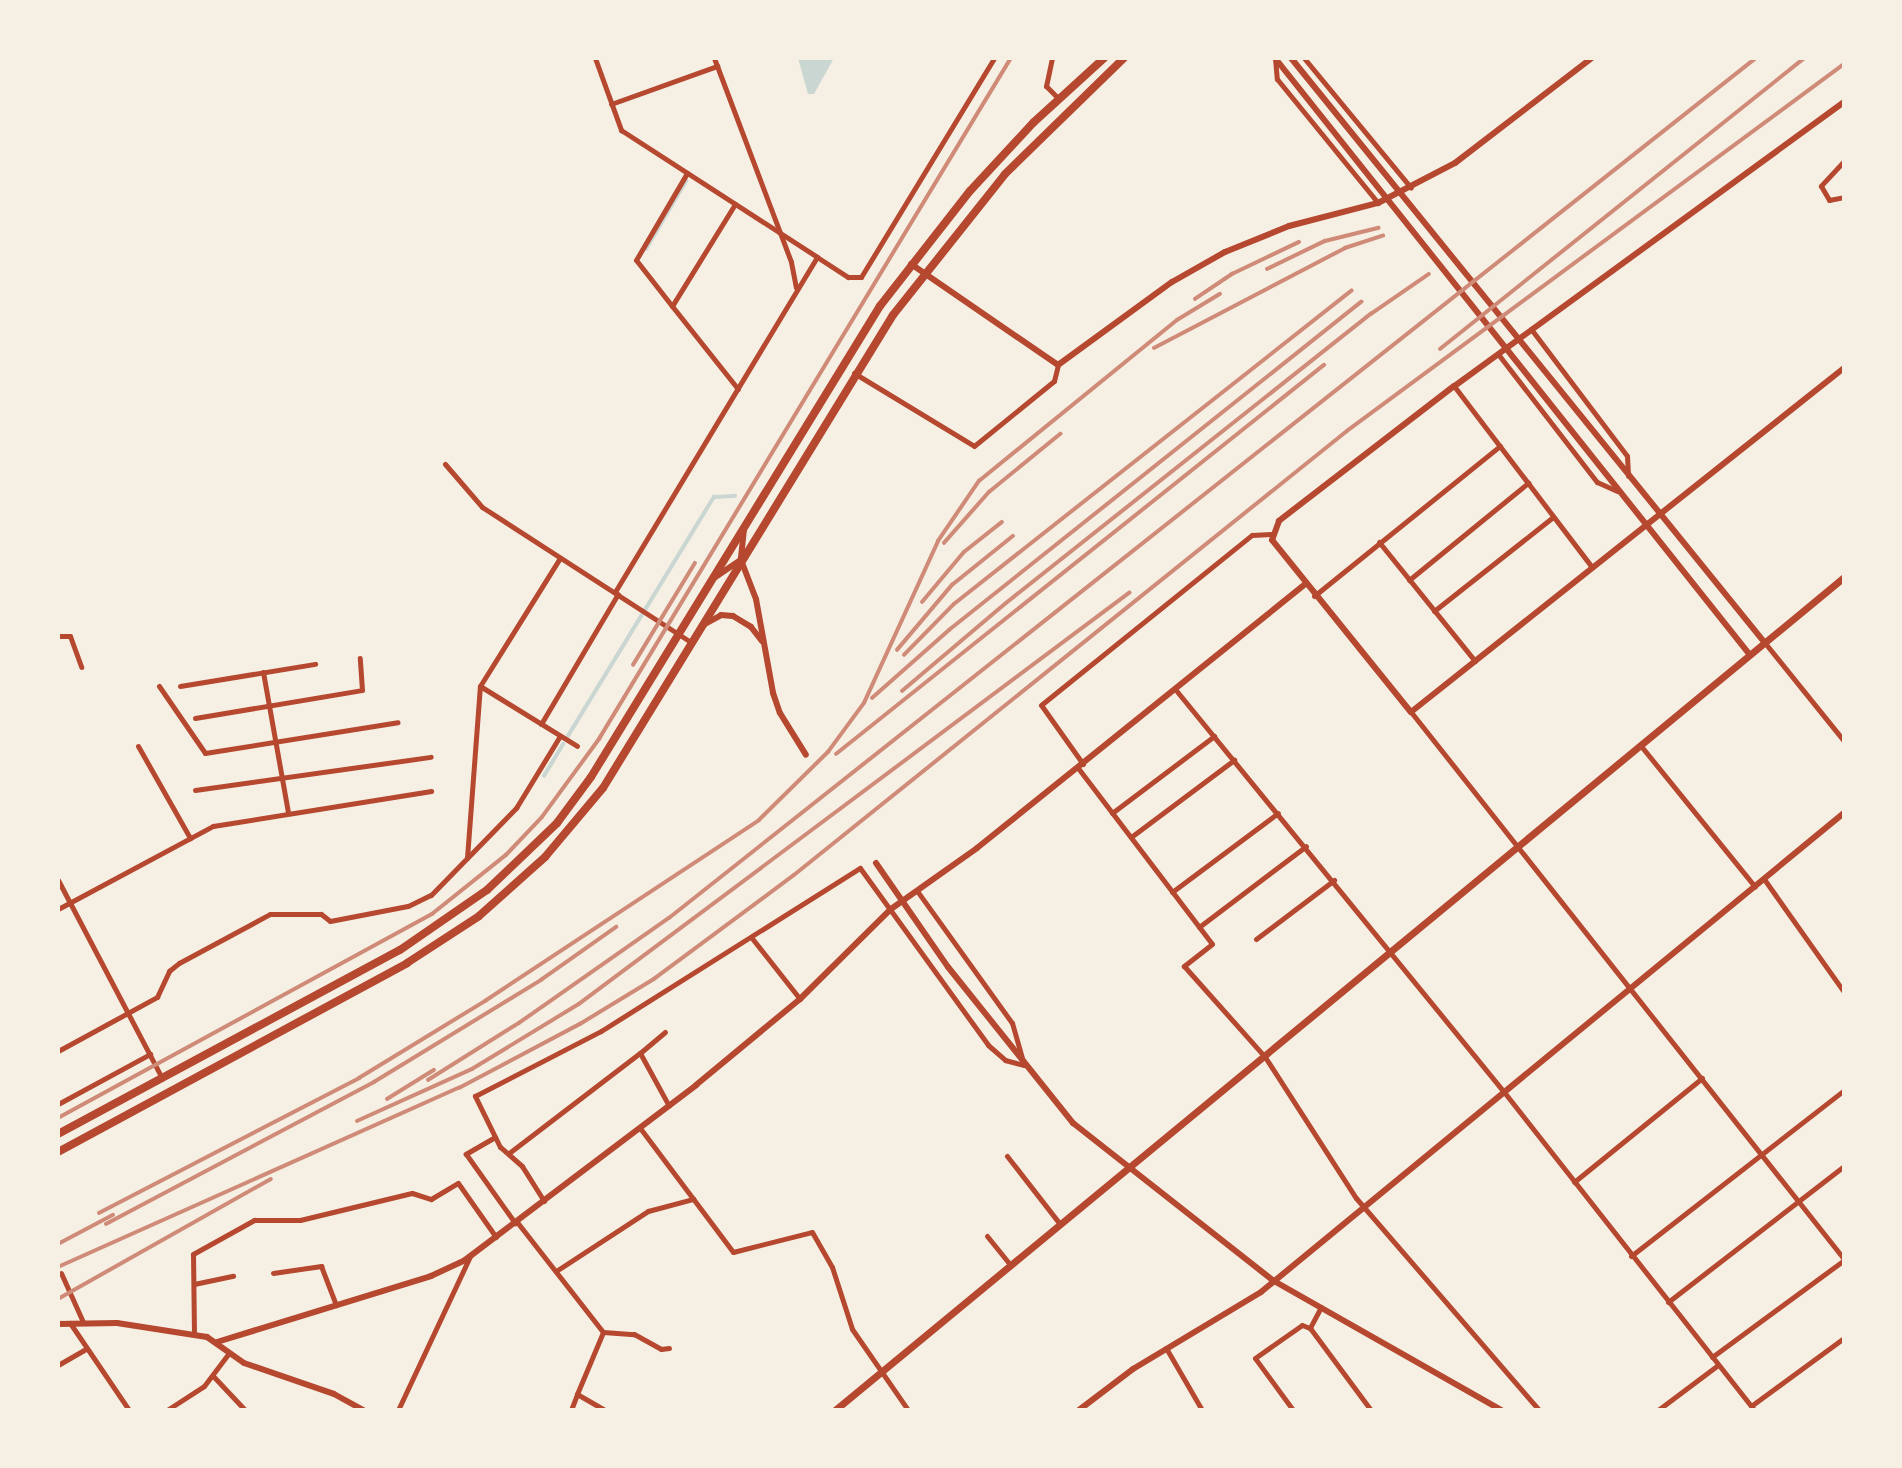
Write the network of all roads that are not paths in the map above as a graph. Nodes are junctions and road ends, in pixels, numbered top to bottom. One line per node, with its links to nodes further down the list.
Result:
1 (595, 58): 14 (street)
2 (714, 58): 11 (street)
3 (994, 58): 22 (street)
4 (1052, 58): 12 (street)
5 (1104, 58): 12 (highway)
6 (1124, 58): 24 (highway)
7 (1275, 58): 19 (street); 38 (street)
8 (1291, 58): 36 (street)
9 (1304, 58): 17 (street)
10 (1592, 58): 17 (street)
11 (717, 66): 14 (street); 21 (street)
12 (1059, 99): 23 (highway)
13 (1844, 102): 27 (street)
14 (611, 104): 16 (street)
15 (1844, 161): 18 (street)
16 (687, 173): 20 (street); 26 (street)
17 (1411, 188): 19 (street)
18 (1844, 197)
19 (1378, 202): 29 (street)
20 (735, 204): 21 (street); 26 (street)
21 (779, 233): 22 (street); 25 (street)
22 (817, 257): 25 (street)
23 (911, 264): 24 (street); 41 (highway)
24 (925, 274): 29 (street); 31 (highway)
25 (795, 294): 33 (street)
26 (672, 306): 33 (street)
27 (1531, 329): 28 (street); 36 (street)
28 (1499, 354): 32 (street); 38 (street)
29 (1058, 365): 31 (street)
30 (1844, 369): 39 (street)
31 (854, 373): 46 (highway)
32 (1454, 386): 34 (street); 43 (street)
33 (738, 389): 52 (street)
34 (1500, 446): 37 (street); 44 (street)
35 (445, 464): 45 (street)
36 (1629, 478): 39 (street)
37 (1528, 483): 40 (street); 50 (street)
38 (1617, 491): 42 (street)
39 (1659, 515): 42 (street); 60 (street)
40 (1553, 517): 47 (street); 54 (street)
41 (744, 524): 46 (street); 49 (highway)
42 (1646, 526): 47 (street); 61 (street)
43 (1271, 534): 51 (street); 86 (street)
44 (1379, 542): 50 (street); 53 (street)
45 (561, 558): 52 (street); 69 (street)
46 (741, 560): 49 (street); 55 (highway); 59 (street)
47 (1592, 567): 63 (street)
48 (1844, 577): 60 (main road)
49 (712, 578): 56 (highway)
50 (1409, 580): 54 (street)
51 (1305, 584): 53 (street); 70 (street)
52 (616, 593): 56 (street); 75 (street)
53 (1314, 596): 72 (street)
54 (1434, 611): 63 (street)
55 (698, 630): 58 (highway); 59 (street)
56 (679, 634): 58 (street); 123 (highway)
57 (58, 636): 65 (street)
58 (691, 642): 132 (highway)
59 (763, 642): 83 (street)
60 (1765, 643): 61 (main road); 78 (street)
61 (1750, 655): 82 (main road)
62 (360, 658): 71 (street)
63 (1475, 662): 72 (street)
64 (315, 664): 66 (street)
65 (80, 667)
66 (263, 673): 68 (street); 71 (street)
67 (159, 686): 79 (street)
68 (180, 686)
69 (480, 687): 75 (street); 98 (street)
70 (1175, 689): 77 (street); 86 (street)
71 (269, 706): 73 (street); 79 (street)
72 (1411, 712): 97 (street)
73 (195, 718)
74 (398, 722): 79 (street)
75 (541, 723): 76 (street)
76 (560, 736): 81 (street); 98 (street)
77 (1214, 736): 85 (street); 91 (street)
78 (1844, 741)
79 (275, 742): 87 (street)
80 (138, 746): 95 (street)
81 (577, 746)
82 (1641, 746): 97 (main road); 103 (street)
83 (806, 755)
84 (431, 757): 87 (street)
85 (1234, 760): 92 (street); 94 (street)
86 (1080, 766): 91 (street); 104 (street)
87 (282, 778): 88 (street); 90 (street)
88 (195, 790)
89 (431, 791): 90 (street)
90 (288, 813): 95 (street)
91 (1112, 813): 94 (street)
92 (1278, 813): 96 (street); 105 (street)
93 (1844, 813): 100 (street)
94 (1130, 837): 105 (street)
95 (190, 838): 106 (street)
96 (1306, 846): 102 (street); 109 (street)
97 (1518, 848): 112 (main road); 113 (street)
98 (467, 858): 116 (street)
99 (876, 863): 122 (street)
100 (1764, 879): 103 (street); 114 (street)
101 (58, 880): 106 (street)
102 (1334, 880): 111 (street); 112 (street)
103 (1755, 887): 113 (street)
104 (918, 891): 108 (street); 122 (street)
105 (1172, 892): 109 (street)
106 (70, 903): 107 (street); 116 (street)
107 (58, 909)
108 (891, 909): 110 (street); 115 (street); 122 (street)
109 (1199, 927): 121 (street)
110 (751, 937): 115 (street); 131 (street)
111 (1256, 939)
112 (1391, 953): 121 (main road); 126 (street)
113 (1630, 988): 124 (street); 126 (street)
114 (1844, 992)
115 (800, 999): 128 (street)
116 (127, 1013): 118 (street); 120 (street)
117 (665, 1032): 119 (street)
118 (58, 1051)
119 (640, 1053): 128 (street); 133 (street)
120 (149, 1054): 123 (street); 127 (street)
121 (1265, 1057): 137 (main road); 142 (street)
122 (1024, 1065): 137 (street)
123 (162, 1077): 130 (highway)
124 (1702, 1078): 134 (street); 138 (street)
125 (1844, 1090): 134 (street)
126 (1504, 1092): 138 (street); 142 (street)
127 (58, 1104)
128 (668, 1106): 129 (street)
129 (640, 1128): 139 (street); 140 (street)
130 (58, 1134)
131 (495, 1137): 133 (street); 143 (street)
132 (58, 1152)
133 (509, 1153): 140 (street)
134 (1762, 1155): 141 (street); 148 (street)
135 (1007, 1156): 144 (street)
136 (1844, 1166): 141 (street)
137 (1128, 1169): 144 (main road); 155 (street)
138 (1573, 1182): 148 (street)
139 (693, 1199): 151 (street); 175 (street)
140 (544, 1201): 143 (street)
141 (1799, 1202): 149 (street); 157 (street)
142 (1366, 1204): 155 (street); 193 (street)
143 (516, 1223): 146 (street); 151 (street)
144 (1060, 1224): 150 (main road)
145 (987, 1236): 150 (street)
146 (496, 1237): 147 (street); 156 (street)
147 (470, 1256): 158 (street); 183 (street)
148 (1631, 1256): 157 (street)
149 (1844, 1260): 172 (street)
150 (1010, 1264): 175 (main road)
151 (556, 1271): 164 (street)
152 (61, 1273): 160 (street)
153 (273, 1273): 158 (street)
154 (233, 1276): 156 (street)
155 (1274, 1281): 159 (street); 170 (street)
156 (194, 1284): 165 (street)
157 (1668, 1301): 172 (street)
158 (336, 1305): 167 (street)
159 (1321, 1307): 163 (street); 192 (street)
160 (83, 1322): 161 (street); 165 (street)
161 (70, 1323): 162 (street); 168 (street)
162 (58, 1324)
163 (1310, 1328): 190 (street); 191 (street)
164 (603, 1332): 169 (street); 177 (street)
165 (194, 1334): 167 (street)
166 (1844, 1338): 178 (street)
167 (217, 1342): 171 (street)
168 (86, 1349): 173 (street); 179 (street)
169 (669, 1349)
170 (1166, 1349): 188 (street); 189 (street)
171 (229, 1353): 176 (street); 182 (street)
172 (1712, 1357): 174 (street)
173 (58, 1365)
174 (1718, 1365): 178 (street); 194 (street)
175 (882, 1371): 186 (main road); 187 (street)
176 (214, 1377): 180 (street); 181 (street)
177 (577, 1394): 184 (street); 185 (street)
178 (1753, 1408)
179 (129, 1410)
180 (166, 1410)
181 (245, 1410)
182 (363, 1410)
183 (398, 1410)
184 (571, 1410)
185 (605, 1410)
186 (835, 1410)
187 (908, 1410)
188 (1079, 1410)
189 (1202, 1410)
190 (1293, 1410)
191 (1371, 1410)
192 (1502, 1410)
193 (1539, 1410)
194 (1658, 1410)

